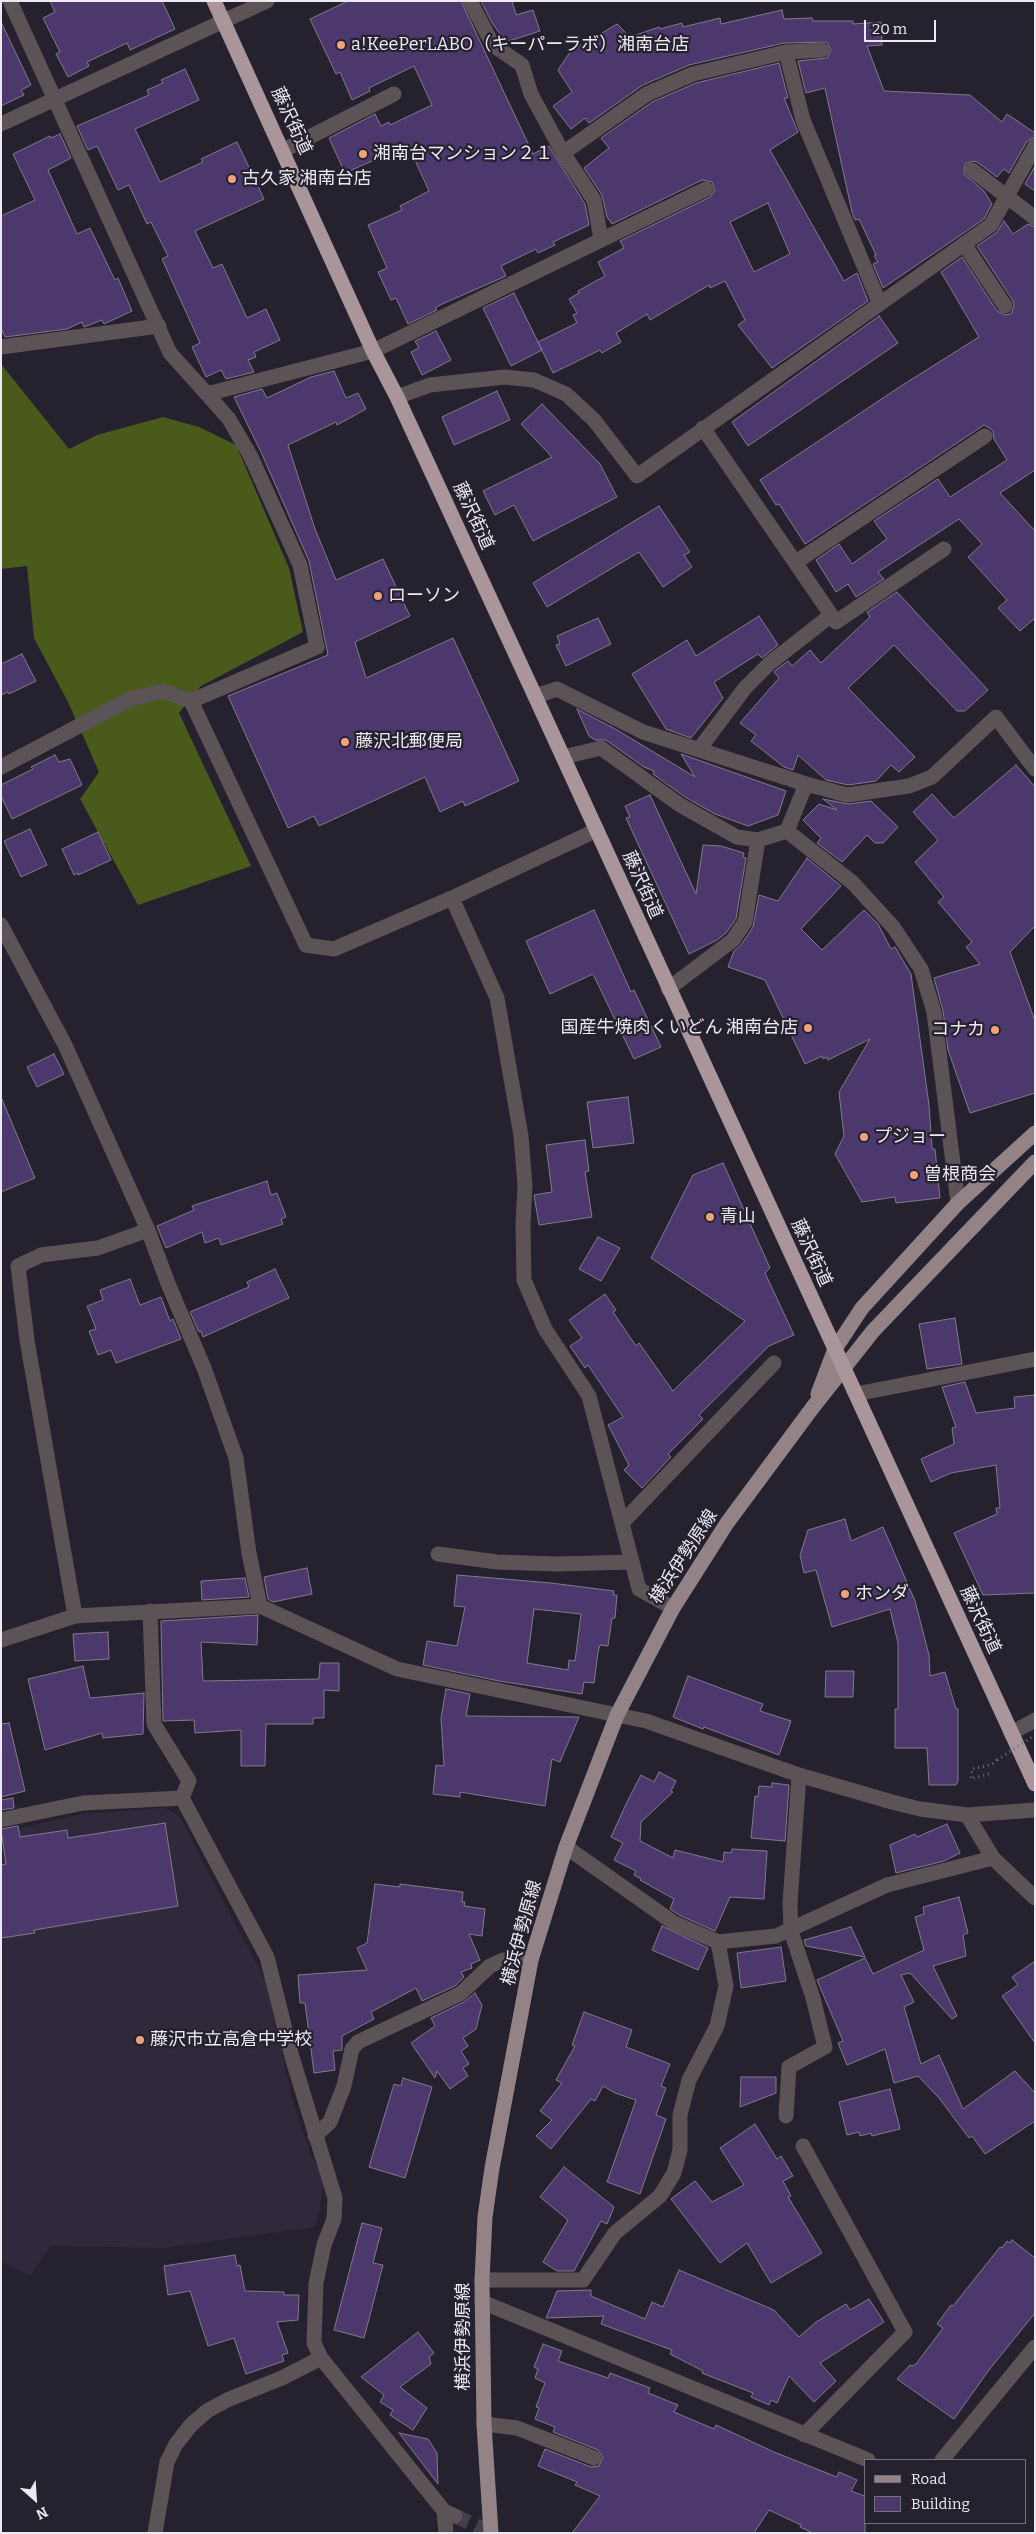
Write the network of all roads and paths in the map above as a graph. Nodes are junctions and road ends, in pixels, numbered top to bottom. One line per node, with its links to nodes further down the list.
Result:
1 (10, 1): 9 (street)
2 (214, 1): 5 (highway, 藤沢街道)
3 (267, 1): 5 (street)
4 (470, 1): 13 (street)
5 (223, 21): 9 (street); 12 (highway, 藤沢街道)
6 (822, 50): 7 (street)
7 (786, 52): 13 (street); 20 (street)
8 (394, 94): 12 (street)
9 (55, 99): 10 (street); 22 (street)
10 (1, 124)
11 (1035, 146): 16 (street)
12 (284, 150): 24 (highway, 藤沢街道)
13 (563, 153): 18 (street)
14 (972, 170): 16 (street)
15 (706, 189): 18 (street)
16 (1006, 198): 17 (street); 19 (street)
17 (1035, 218)
18 (601, 239): 24 (street)
19 (964, 244): 20 (street); 21 (street)
20 (879, 302): 27 (street)
21 (1006, 306)
22 (159, 326): 23 (street); 25 (street)
23 (1, 348)
24 (373, 350): 25 (street); 26 (highway, 藤沢街道)
25 (207, 394): 33 (street)
26 (397, 397): 27 (street); 32 (highway, 藤沢街道)
27 (703, 428): 30 (street)
28 (985, 436): 30 (street)
29 (944, 548): 31 (street)
30 (796, 562): 31 (street)
31 (830, 616): 34 (street)
32 (535, 696): 34 (street); 35 (highway, 藤沢街道)
33 (191, 701): 36 (street); 42 (street)
34 (700, 748): 38 (street)
35 (563, 757): 39 (highway, 藤沢街道); 41 (street)
36 (1, 767)
37 (1035, 769): 38 (street)
38 (806, 784): 40 (street)
39 (597, 830): 42 (street); 44 (highway, 藤沢街道)
40 (787, 831): 41 (street); 47 (street)
41 (758, 840): 44 (street)
42 (452, 898): 55 (street)
43 (1, 925): 48 (street)
44 (668, 989): 49 (highway, 藤沢街道)
45 (1035, 1133): 47 (main road, 横浜伊勢原線)
46 (1035, 1162): 52 (main road, 横浜伊勢原線)
47 (958, 1203): 49 (main road, 横浜伊勢原線)
48 (148, 1230): 58 (street); 61 (street)
49 (834, 1349): 52 (highway, 藤沢街道); 54 (main road, 横浜伊勢原線)
50 (1035, 1359): 53 (street)
51 (774, 1363): 55 (street)
52 (844, 1368): 53 (highway, 藤沢街道); 54 (main road, 横浜伊勢原線)
53 (856, 1394): 65 (highway, 藤沢街道)
54 (813, 1407): 59 (main road, 横浜伊勢原線)
55 (622, 1523): 57 (street)
56 (438, 1554): 57 (street)
57 (632, 1562): 59 (street)
58 (260, 1606): 60 (street); 63 (street)
59 (673, 1608): 63 (main road, 横浜伊勢原線)
60 (150, 1611): 61 (street); 70 (street)
61 (75, 1616): 62 (street)
62 (1, 1640)
63 (617, 1715): 68 (street); 74 (main road, 横浜伊勢原線)
64 (1035, 1720): 65 (street)
65 (1011, 1733): 69 (highway, 藤沢街道)
66 (1035, 1735): 67 (path, bridge)
67 (989, 1774)
68 (800, 1775): 72 (street); 77 (street)
69 (1035, 1784)
70 (182, 1798): 73 (street); 81 (street)
71 (1035, 1810): 72 (street)
72 (967, 1816): 75 (street)
73 (1, 1820)
74 (566, 1847): 78 (street); 79 (main road, 横浜伊勢原線)
75 (993, 1858): 76 (street); 77 (street)
76 (1035, 1898)
77 (791, 1930): 78 (street); 80 (street)
78 (718, 1942): 83 (street)
79 (531, 1960): 81 (street); 83 (main road, 横浜伊勢原線)
80 (786, 2116)
81 (315, 2136): 86 (street)
82 (803, 2146): 88 (street)
83 (482, 2280): 84 (main road, 横浜伊勢原線)
84 (482, 2302): 87 (main road, 横浜伊勢原線); 88 (street)
85 (1035, 2348): 91 (street)
86 (321, 2358): 92 (street); 93 (street)
87 (484, 2424): 89 (street); 94 (main road, 横浜伊勢原線)
88 (804, 2435): 90 (street)
89 (594, 2458)
90 (865, 2459)
91 (943, 2459)
92 (155, 2533)
93 (446, 2533)
94 (491, 2533)

